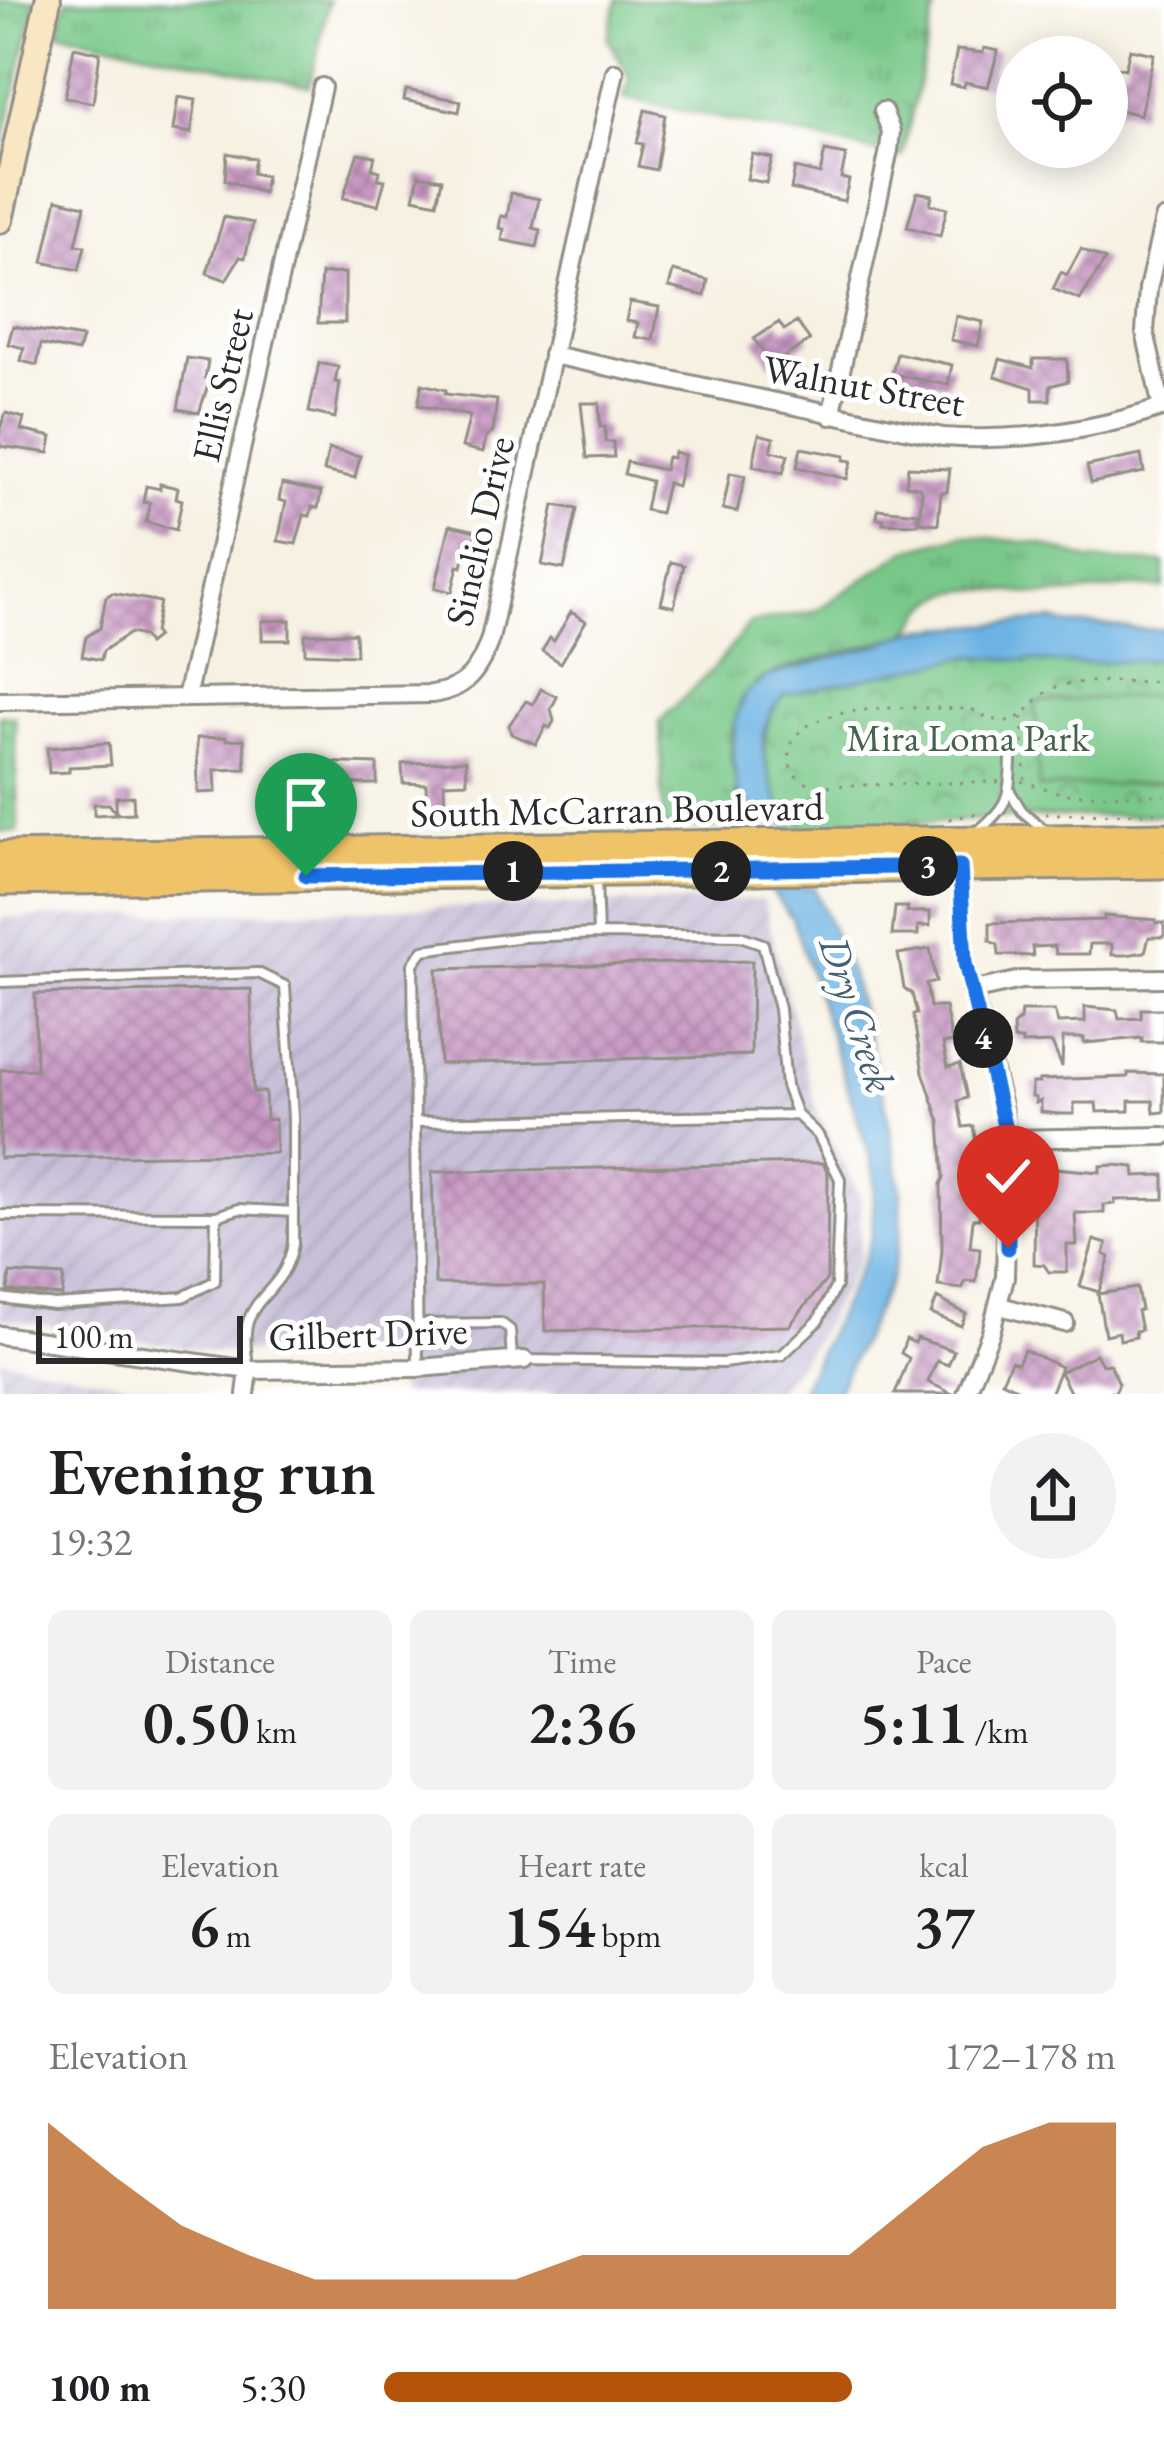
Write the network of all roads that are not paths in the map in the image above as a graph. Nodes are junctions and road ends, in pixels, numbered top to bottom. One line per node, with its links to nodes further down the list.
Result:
1 (48, 0): 6 (street)
2 (615, 72): 7 (street, Sinelio Drive)
3 (322, 87): 10 (street, Ellis Street)
4 (883, 111): 9 (street)
5 (1164, 219): 8 (street)
6 (0, 220)
7 (552, 356): 9 (street, Walnut Street); 10 (street, Sinelio Drive)
8 (1163, 408): 9 (street, Walnut Street)
9 (831, 416)
10 (186, 698): 11 (street, Sinelio Drive)
11 (0, 701)
12 (1011, 760): 13 (lane)
13 (1011, 793): 15 (lane); 16 (lane)
14 (1164, 837): 15 (main road, South McCarran Boulevard)
15 (1056, 838): 16 (main road, South McCarran Boulevard)
16 (964, 853): 17 (main road, South McCarran Boulevard); 18 (main road, South McCarran Boulevard); 24 (street)
17 (758, 859): 19 (main road, South McCarran Boulevard); 20 (main road, South McCarran Boulevard)
18 (1164, 864)
19 (9, 869): 20 (main road, South McCarran Boulevard)
20 (596, 870): 21 (lane)
21 (598, 934): 25 (lane); 26 (lane)
22 (1164, 978): 24 (street)
23 (0, 982): 29 (lane)
24 (971, 991): 28 (street)
25 (797, 1115): 26 (lane); 37 (lane)
26 (415, 1122): 35 (lane)
27 (1164, 1136): 28 (street)
28 (1007, 1138): 33 (street)
29 (293, 1212): 31 (lane); 39 (lane)
30 (0, 1215): 31 (lane)
31 (216, 1216): 32 (lane)
32 (0, 1298)
33 (1000, 1306): 34 (street); 41 (street)
34 (1065, 1323)
35 (418, 1324): 37 (lane); 38 (lane)
36 (0, 1335): 39 (street, Gilbert Drive)
37 (518, 1360): 38 (street, Gilbert Drive)
38 (418, 1368): 39 (street, Gilbert Drive)
39 (249, 1370): 40 (street)
40 (246, 1394)
41 (965, 1394)

